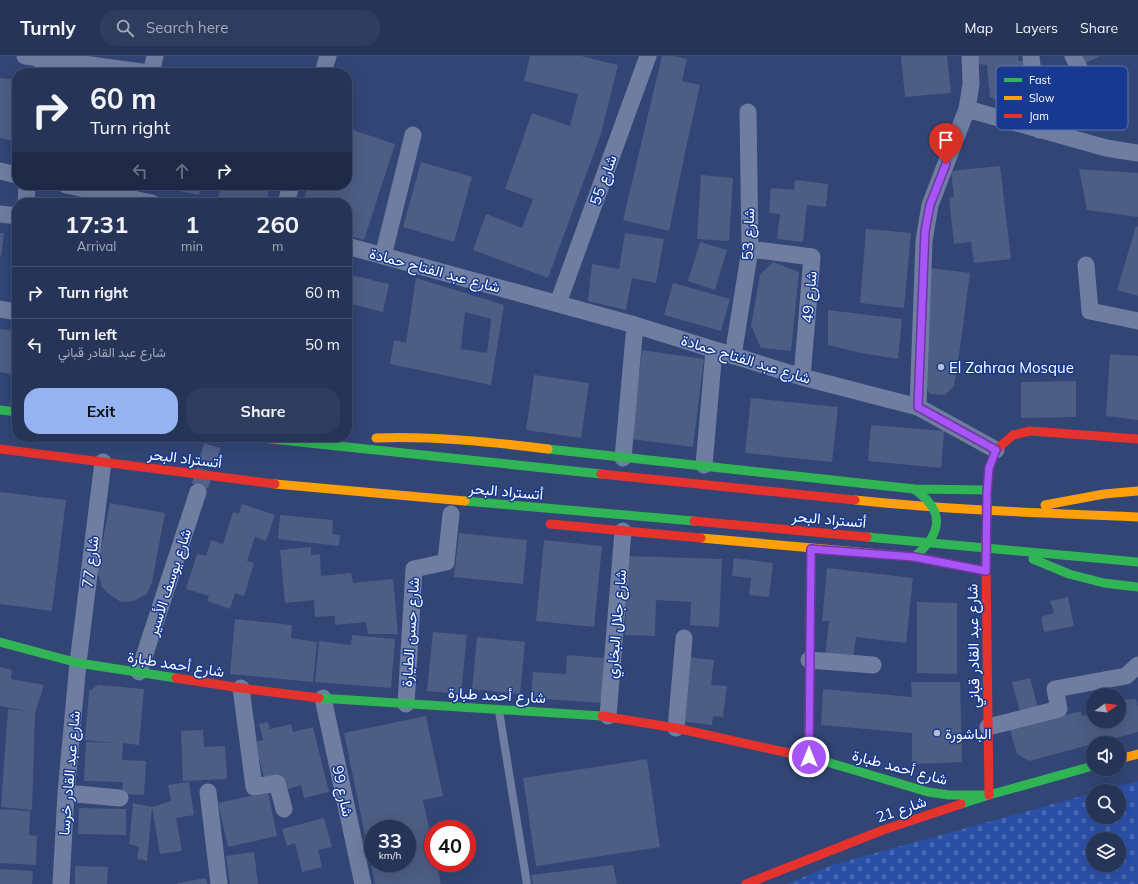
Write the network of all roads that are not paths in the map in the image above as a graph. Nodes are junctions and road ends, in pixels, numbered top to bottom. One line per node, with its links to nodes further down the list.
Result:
1 (25, 56): 8 (street)
2 (155, 56): 12 (street)
3 (328, 56): 13 (street)
4 (648, 56): 31 (street, شارع 55)
5 (970, 56): 14 (street)
6 (1031, 56): 9 (street)
7 (1073, 56): 10 (street)
8 (43, 66): 11 (street)
9 (1032, 66)
10 (1078, 66)
11 (74, 68)
12 (151, 68)
13 (324, 68)
14 (967, 109): 16 (street); 39 (street)
15 (748, 112): 28 (street, شارع 53)
16 (996, 117)
17 (1040, 130): 19 (street)
18 (413, 135): 29 (street)
19 (1138, 153)
20 (0, 171): 21 (street)
21 (12, 174)
22 (88, 190): 23 (street)
23 (105, 194): 24 (street)
24 (126, 198)
25 (0, 214): 26 (street)
26 (12, 215)
27 (352, 247): 29 (street, شارع عبد الفتاح حمادة)
28 (750, 249): 37 (street, شارع 53); 38 (street, شارع 49)
29 (383, 256): 31 (street, شارع عبد الفتاح حمادة)
30 (1086, 265): 34 (street)
31 (558, 303): 35 (street, شارع عبد الفتاح حمادة)
32 (0, 310): 33 (street)
33 (12, 311)
34 (1138, 321)
35 (634, 325): 36 (street, شارع عبد الفتاح حمادة); 47 (street)
36 (714, 350): 37 (street, شارع عبد الفتاح حمادة); 49 (street)
37 (733, 356): 38 (street, شارع عبد الفتاح حمادة)
38 (802, 377): 39 (street, شارع عبد الفتاح حمادة)
39 (918, 407): 46 (street, شارع عبد الفتاح حمادة)
40 (0, 410): 41 (main road)
41 (12, 411)
42 (352, 439): 47 (main road)
43 (1138, 439): 46 (main road)
44 (306, 442): 56 (main road, أتستراد البحر)
45 (0, 449): 48 (main road, أتستراد البحر)
46 (996, 450): 54 (main road, شارع عبد القادر قباني)
47 (623, 458): 49 (main road)
48 (103, 462): 50 (main road, أتستراد البحر); 70 (street, شارع 77)
49 (704, 466): 51 (main road)
50 (290, 486): 55 (main road); 62 (main road, أتستراد البحر)
51 (914, 489): 54 (main road); 63 (main road, bridge)
52 (1138, 491): 56 (main road)
53 (198, 492): 73 (street, شارع يوسف الأسير)
54 (987, 492): 65 (main road, شارع عبد القادر قباني, bridge)
55 (390, 503)
56 (1007, 512): 58 (main road)
57 (451, 514): 76 (street, شارع حسن الطيارة)
58 (1138, 517)
59 (537, 523): 60 (main road)
60 (623, 531): 61 (main road); 78 (street, شارع جلال البخاري)
61 (811, 549): 63 (main road); 69 (main road)
62 (1012, 551): 64 (main road, أتستراد البحر); 66 (main road)
63 (914, 557): 65 (main road)
64 (1138, 562)
65 (986, 569): 79 (main road, شارع عبد القادر قباني)
66 (1138, 587)
67 (684, 638): 80 (street)
68 (0, 642): 70 (main road, شارع أحمد طبارة)
69 (809, 660): 71 (street); 82 (main road)
70 (78, 663): 73 (main road, شارع أحمد طبارة); 86 (street, شارع عبد القادر خرسا)
71 (873, 665)
72 (1138, 665): 79 (street)
73 (139, 672): 74 (main road, شارع أحمد طبارة)
74 (241, 688): 75 (main road, شارع أحمد طبارة); 89 (street)
75 (323, 698): 76 (main road, شارع أحمد طبارة); 92 (street, شارع 99)
76 (406, 704): 77 (main road, شارع أحمد طبارة)
77 (499, 709): 78 (main road, شارع أحمد طبارة); 93 (lane)
78 (608, 716): 80 (main road, شارع أحمد طبارة)
79 (988, 727): 87 (main road, شارع عبد القادر قباني)
80 (676, 728): 82 (main road, شارع أحمد طبارة)
81 (1138, 754): 83 (main road)
82 (809, 757): 87 (main road, شارع أحمد طبارة)
83 (1126, 757)
84 (1086, 768): 87 (main road, شارع 21)
85 (208, 792): 91 (street)
86 (66, 793): 88 (street); 90 (street, شارع عبد القادر خرسا)
87 (989, 795): 94 (main road, شارع 21)
88 (120, 798)
89 (284, 809)
90 (60, 884)
91 (219, 884)
92 (363, 884)
93 (527, 884)
94 (746, 884)

